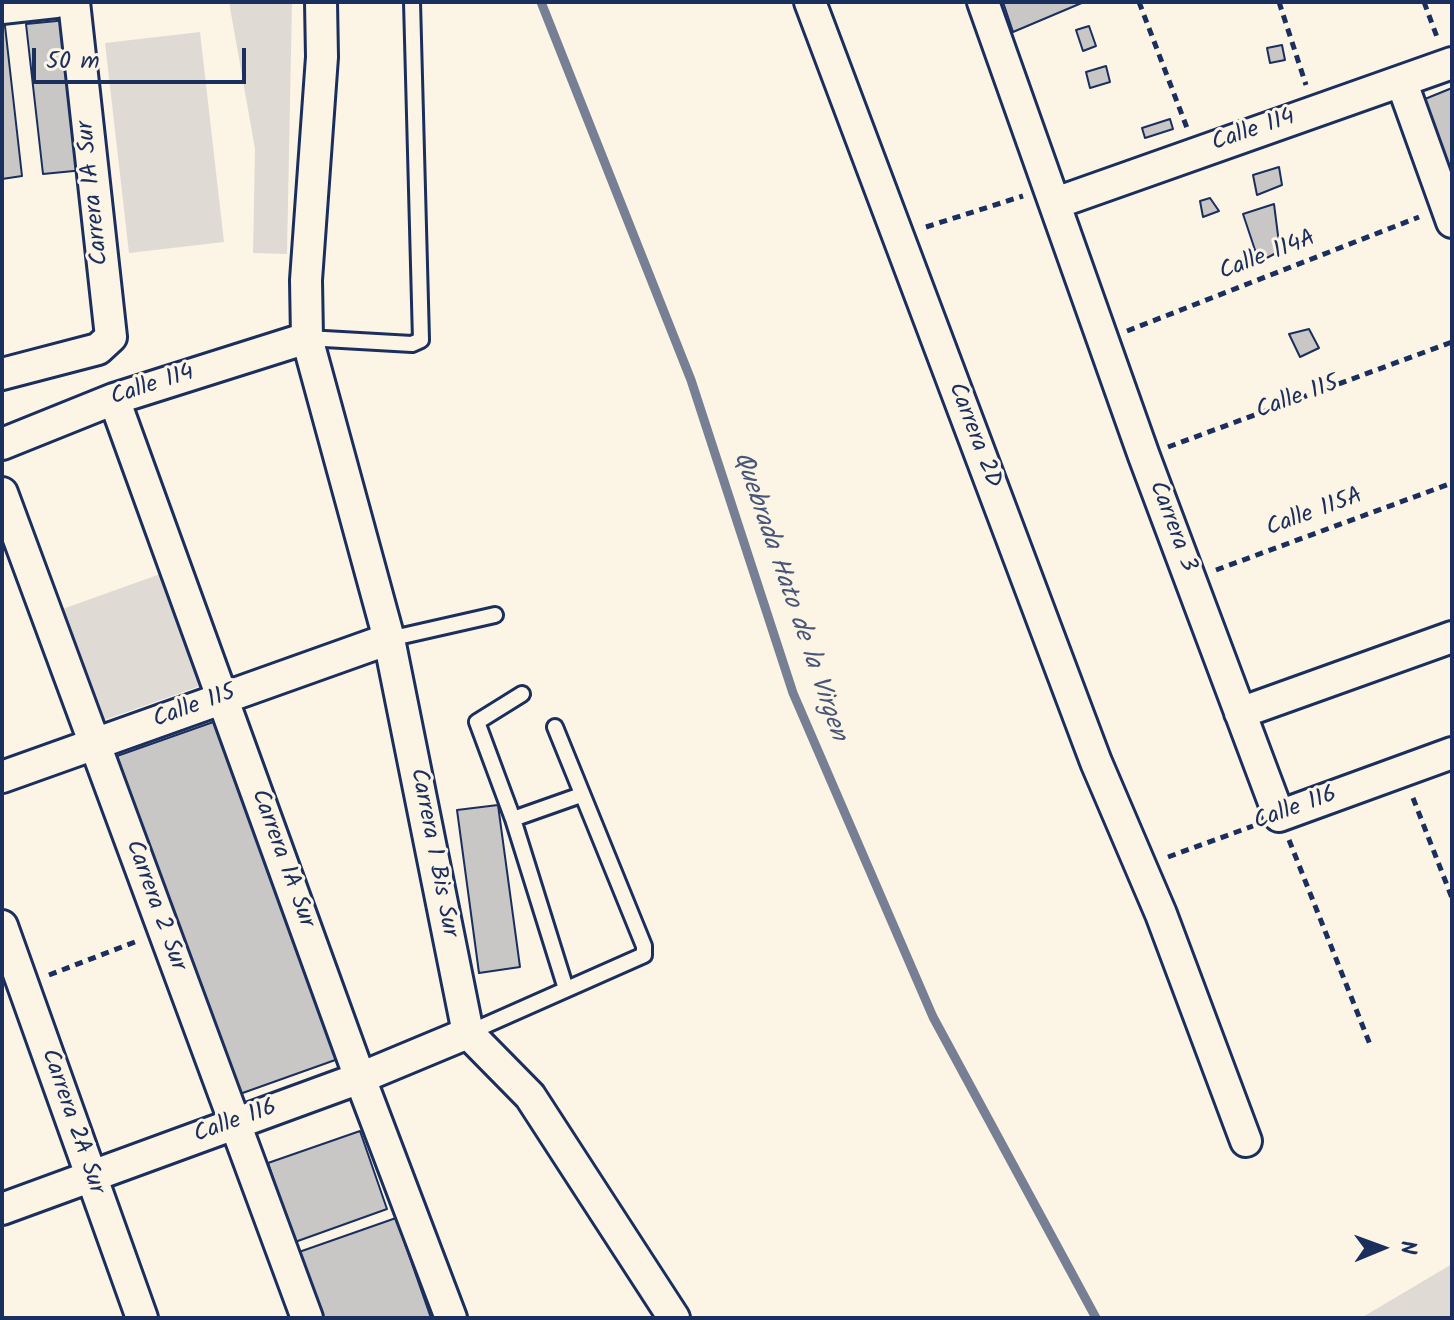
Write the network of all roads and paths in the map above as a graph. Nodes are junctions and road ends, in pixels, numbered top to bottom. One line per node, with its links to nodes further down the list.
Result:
1 (56, 2): 10 (street)
2 (74, 2): 21 (street, Carrera 1A Sur)
3 (321, 2): 18 (street, Carrera 1 Bis Sur)
4 (412, 2): 18 (lane)
5 (810, 2): 17 (street, Carrera 2D)
6 (983, 2): 15 (street, Carrera 3)
7 (1139, 2): 14 (path)
8 (1279, 2): 13 (path)
9 (1424, 2): 11 (path)
10 (2, 8)
11 (1449, 64): 12 (street, Calle 114)
12 (1402, 83): 13 (street, Calle 114); 16 (street)
13 (1315, 112): 14 (street, Calle 114)
14 (1196, 152): 15 (street, Calle 114)
15 (1053, 195): 17 (path); 19 (street, Carrera 3)
16 (1449, 214): 19 (path, Calle 114A)
17 (898, 236): 42 (street, Carrera 2D)
18 (307, 338): 22 (street, Calle 114); 30 (street, Carrera 1 Bis Sur)
19 (1103, 340): 24 (street, Carrera 3)
20 (1452, 342): 24 (path, Calle 115)
21 (2, 374)
22 (114, 399): 23 (street, Calle 114); 32 (street, Carrera 1A Sur)
23 (2, 444)
24 (1144, 456): 27 (street, Carrera 3)
25 (1452, 483): 27 (path, Calle 115A)
26 (2, 493): 35 (street, Carrera 2 Sur)
27 (1190, 579): 33 (street, Carrera 3)
28 (495, 615): 30 (lane)
29 (1452, 637): 33 (street)
30 (389, 639): 32 (street, Calle 115); 48 (street, Carrera 1 Bis Sur)
31 (522, 694): 41 (lane)
32 (223, 697): 35 (street, Calle 115); 50 (street, Carrera 1A Sur)
33 (1240, 713): 40 (street, Carrera 3)
34 (555, 727): 39 (lane)
35 (95, 745): 38 (street, Calle 115); 45 (street, Carrera 2 Sur)
36 (1452, 753): 37 (street, Calle 116)
37 (1402, 770): 40 (street, Calle 116); 43 (path)
38 (2, 777)
39 (581, 795): 41 (lane); 47 (lane)
40 (1279, 816): 42 (path, Calle 116); 49 (path)
41 (513, 819): 47 (lane)
42 (1141, 867): 52 (street, Carrera 2D)
43 (1452, 898)
44 (2, 926): 46 (street, Carrera 2A Sur)
45 (163, 931): 46 (path); 51 (street, Carrera 2 Sur)
46 (23, 986): 53 (street, Carrera 2A Sur)
47 (566, 989): 48 (lane)
48 (468, 1033): 50 (street, Calle 116); 55 (street)
49 (1371, 1047)
50 (360, 1078): 51 (street, Calle 116); 58 (street, Carrera 1A Sur)
51 (235, 1124): 53 (street, Calle 116); 57 (street, Carrera 2 Sur)
52 (1246, 1141)
53 (90, 1177): 54 (street, Calle 116); 56 (street, Carrera 2A Sur)
54 (2, 1209)
55 (665, 1316)
56 (142, 1318)
57 (307, 1318)
58 (451, 1318)

